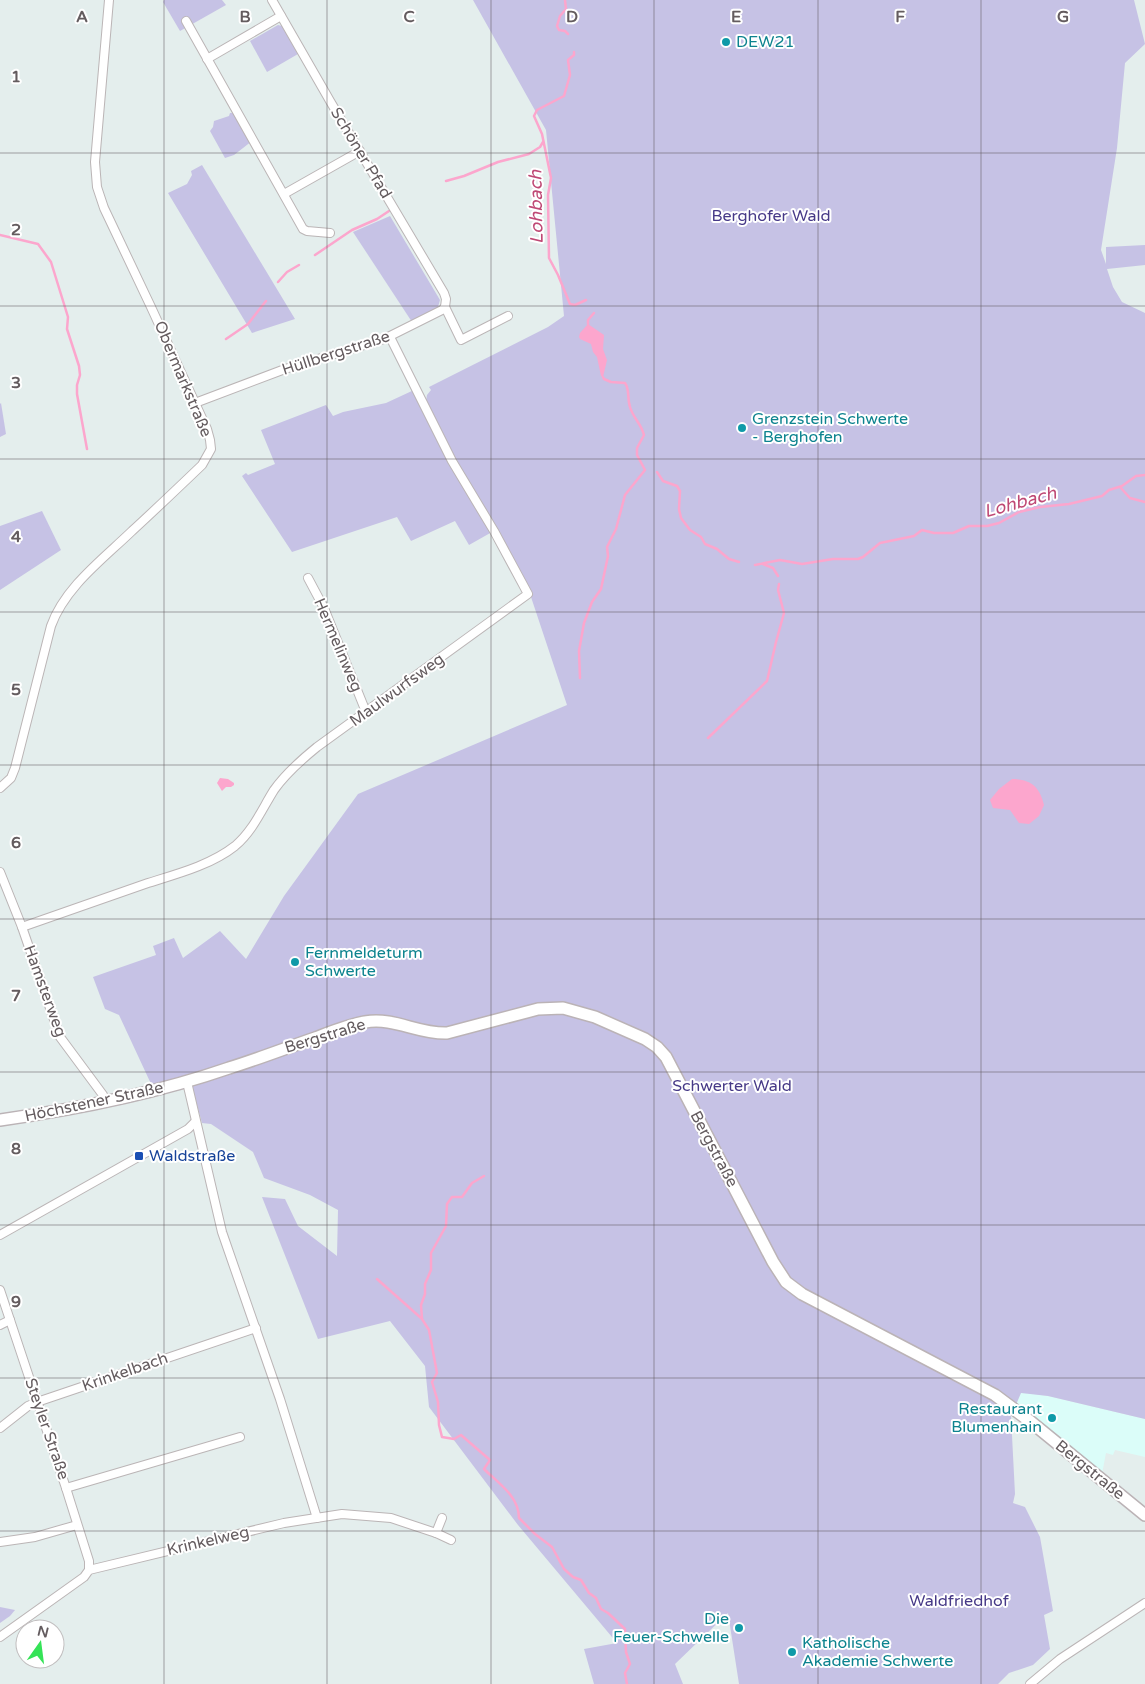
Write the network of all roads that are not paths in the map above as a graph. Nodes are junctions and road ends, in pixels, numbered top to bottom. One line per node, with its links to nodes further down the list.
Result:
1 (110, 0): 12 (street, Obermarkstraße)
2 (272, 0): 3 (street, Schöner Pfad)
3 (281, 16): 5 (street); 6 (street, Schöner Pfad)
4 (186, 21): 5 (street)
5 (207, 60): 7 (street)
6 (360, 150): 7 (street); 9 (street, Schöner Pfad)
7 (284, 194): 8 (street)
8 (330, 234)
9 (445, 306): 10 (street); 11 (street, Hüllbergstraße)
10 (508, 316)
11 (390, 337): 12 (street, Hüllbergstraße); 14 (street, Maulwurfsweg)
12 (195, 403): 15 (street, Obermarkstraße)
13 (308, 578): 14 (street, Hermelinweg)
14 (366, 712): 17 (street, Maulwurfsweg)
15 (0, 788)
16 (0, 872): 17 (street, Hamsterweg)
17 (22, 927): 19 (street, Hamsterweg)
18 (187, 1082): 19 (main road, Höchstener Straße); 21 (street); 31 (main road, Bergstraße)
19 (104, 1102): 20 (main road, Höchstener Straße)
20 (0, 1120)
21 (195, 1122): 22 (street); 26 (street)
22 (0, 1235)
23 (0, 1290): 24 (street, Steyler Straße)
24 (10, 1320): 25 (street); 27 (street, Steyler Straße)
25 (0, 1325)
26 (256, 1328): 27 (street, Krinkelbach); 32 (street)
27 (38, 1402): 28 (street, Krinkelbach); 30 (street, Steyler Straße)
28 (0, 1428)
29 (240, 1437): 30 (street)
30 (66, 1488): 34 (street, Steyler Straße)
31 (1145, 1515)
32 (317, 1518): 35 (street, Krinkelweg); 38 (street, Krinkelweg)
33 (442, 1518): 35 (street)
34 (77, 1525): 37 (street); 38 (street, Steyler Straße)
35 (436, 1533): 36 (street, Krinkelweg)
36 (451, 1540)
37 (0, 1542)
38 (89, 1570): 40 (street, Krinkelweg)
39 (1145, 1603): 41 (street)
40 (0, 1637)
41 (1030, 1684)

